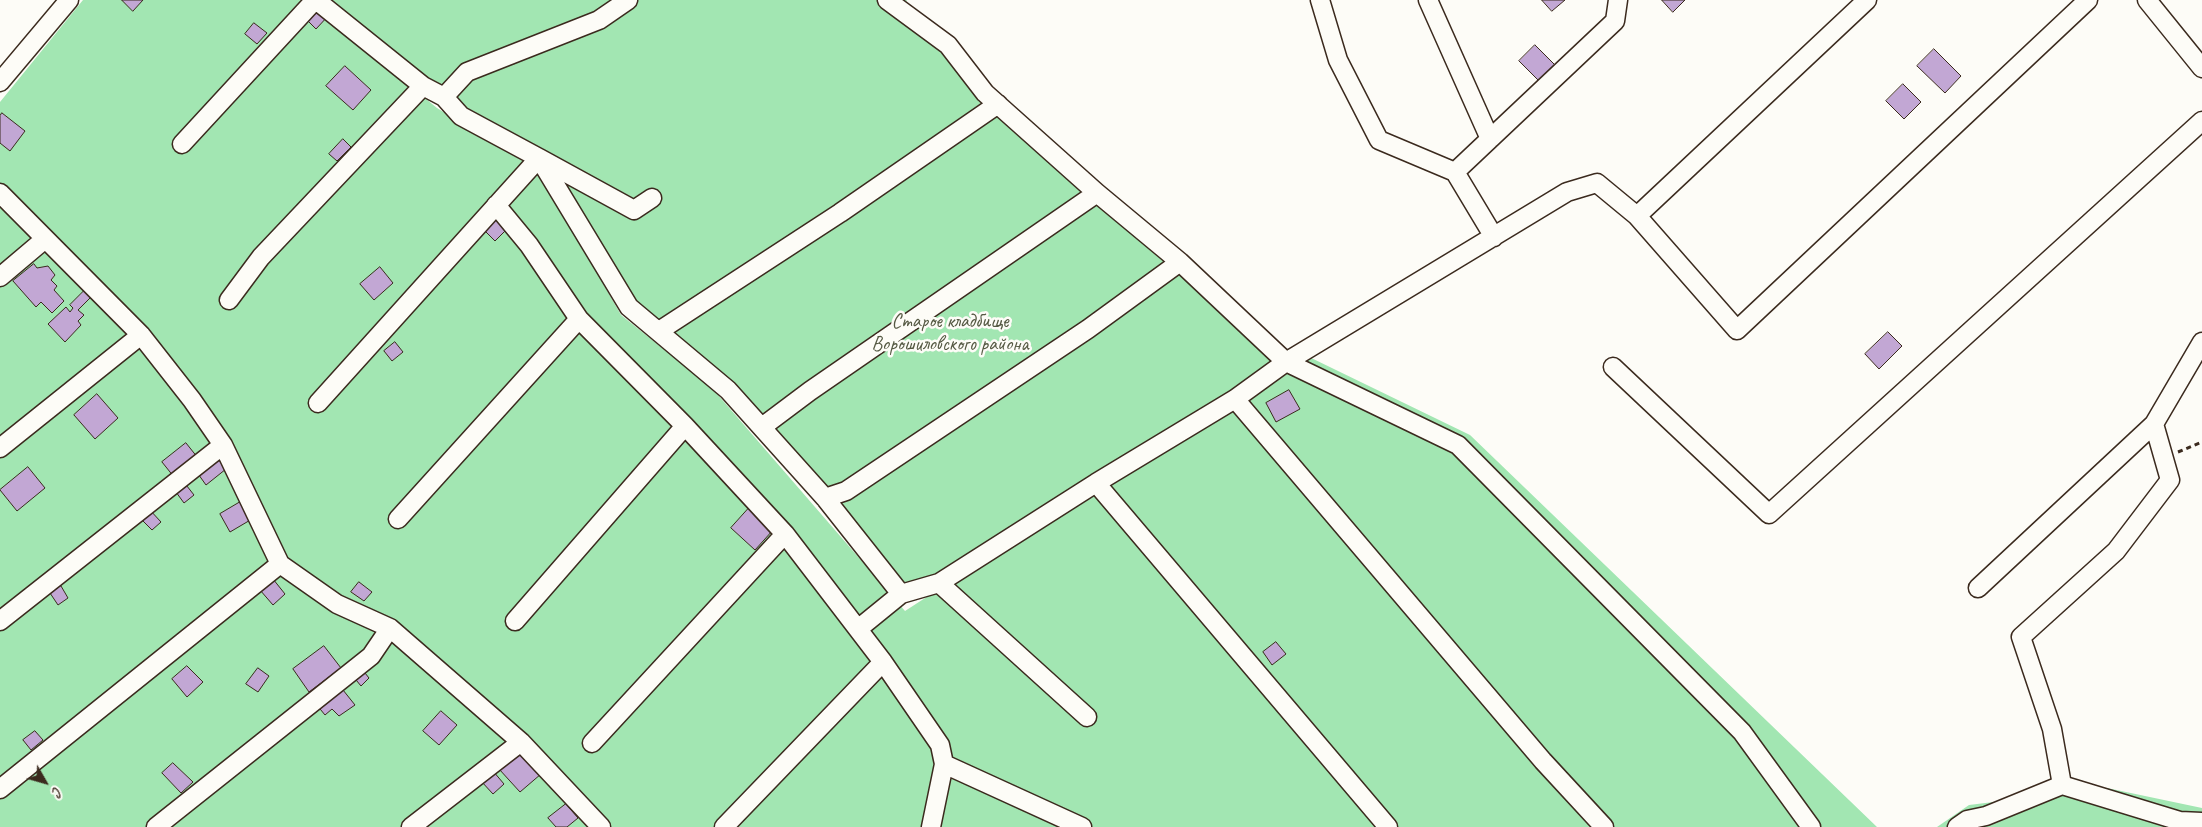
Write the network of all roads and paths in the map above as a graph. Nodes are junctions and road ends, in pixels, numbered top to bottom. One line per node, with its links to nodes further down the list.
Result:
1 (69, 0): 12 (street)
2 (316, 0): 13 (street); 18 (street)
3 (628, 0): 14 (street)
4 (887, 0): 15 (street)
5 (1320, 0): 20 (street)
6 (1428, 0): 17 (street)
7 (1618, 0): 17 (street)
8 (1867, 0): 25 (street)
9 (2088, 0): 25 (street)
10 (2147, 0): 11 (street)
11 (2202, 68)
12 (0, 82)
13 (423, 86): 14 (street); 30 (street)
14 (444, 97): 19 (street)
15 (998, 104): 22 (street); 32 (street)
16 (2202, 121): 36 (street)
17 (1490, 139): 20 (street)
18 (182, 144)
19 (539, 158): 23 (street); 24 (street); 32 (street)
20 (1454, 172): 26 (street)
21 (0, 193): 27 (street)
22 (1097, 193): 28 (street); 41 (street)
23 (652, 198)
24 (496, 205): 31 (street); 38 (street)
25 (1637, 216): 26 (street)
26 (1494, 237): 35 (street)
27 (45, 239): 29 (street); 33 (street)
28 (1180, 262): 35 (street); 47 (street)
29 (0, 277)
30 (229, 300)
31 (579, 318): 40 (street); 48 (street)
32 (659, 331): 41 (street)
33 (140, 335): 43 (street); 44 (street)
34 (2202, 342): 39 (street)
35 (1286, 362): 37 (street); 76 (street)
36 (1613, 367)
37 (1234, 399): 46 (street); 75 (street)
38 (318, 403)
39 (2154, 424): 45 (street); 52 (street)
40 (685, 426): 49 (street); 55 (street)
41 (762, 427): 47 (street)
42 (2202, 442): 45 (path)
43 (222, 445): 50 (street); 54 (street)
44 (0, 448)
45 (2164, 458): 63 (street)
46 (1096, 483): 51 (street); 74 (street)
47 (825, 498): 53 (street)
48 (398, 519)
49 (785, 534): 57 (street); 61 (street)
50 (280, 564): 56 (street); 64 (street)
51 (939, 584): 53 (street); 59 (street)
52 (1978, 588)
53 (901, 594): 57 (street)
54 (0, 620)
55 (515, 621)
56 (390, 628): 60 (street); 68 (street)
57 (858, 628): 58 (street)
58 (883, 662): 62 (street); 71 (street)
59 (1087, 717)
60 (521, 742): 69 (street); 70 (street)
61 (592, 743)
62 (944, 764): 72 (street); 73 (street)
63 (2062, 785): 65 (street); 67 (street)
64 (0, 789)
65 (1990, 822): 77 (street)
66 (2202, 822): 67 (street)
67 (2181, 824)
68 (156, 827)
69 (411, 827)
70 (601, 827)
71 (724, 827)
72 (931, 827)
73 (1082, 827)
74 (1388, 827)
75 (1604, 827)
76 (1811, 827)
77 (1957, 827)

